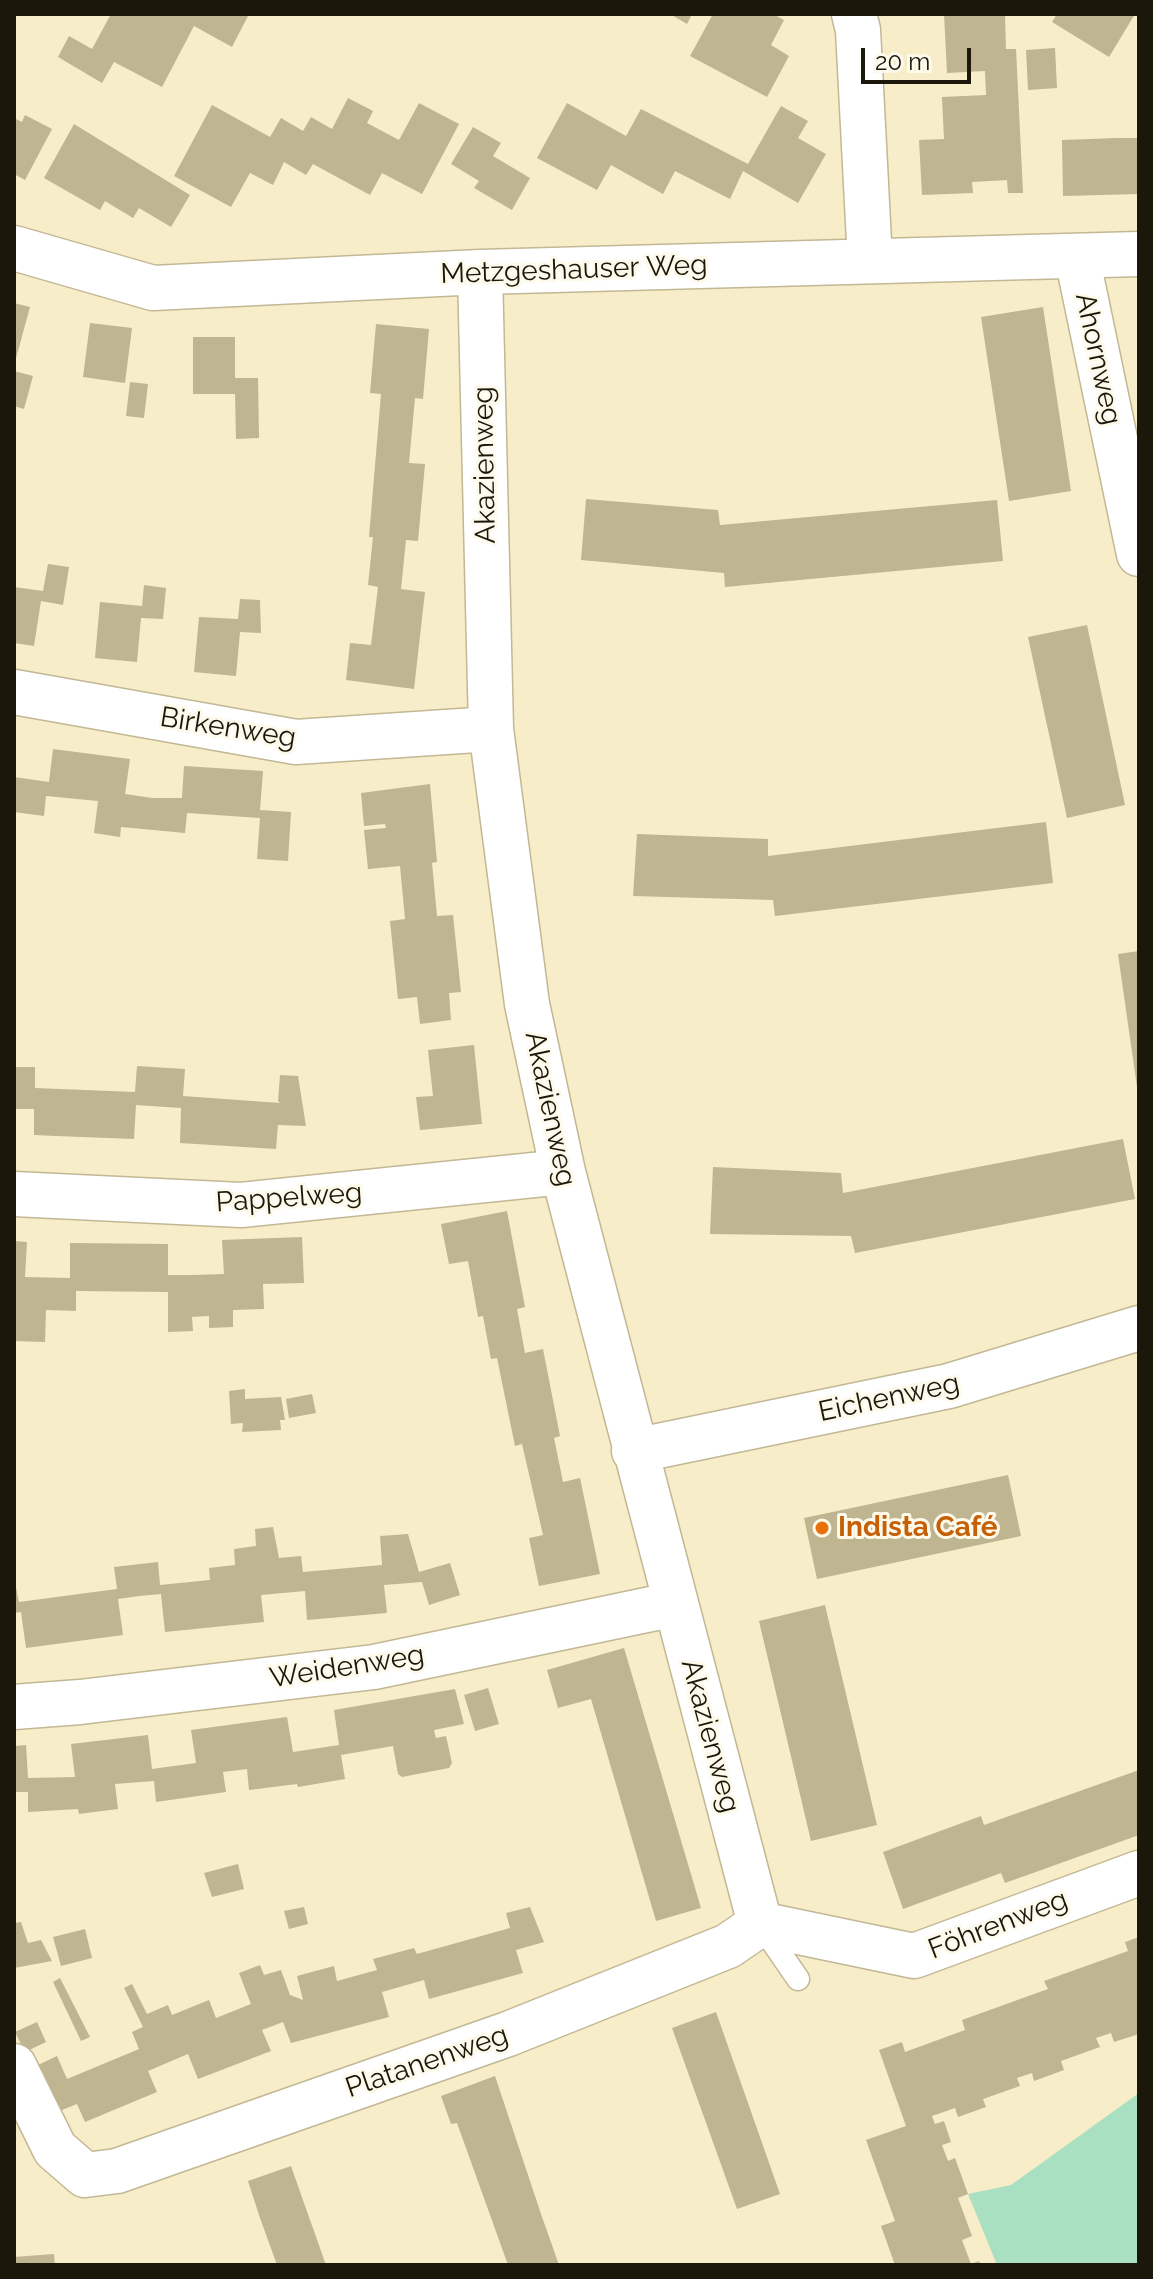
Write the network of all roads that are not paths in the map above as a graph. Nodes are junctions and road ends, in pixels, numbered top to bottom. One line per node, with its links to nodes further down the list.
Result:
1 (854, 14): 5 (street)
2 (14, 248): 6 (street, Metzgeshauser Weg)
3 (1139, 254): 4 (street, Metzgeshauser Weg)
4 (1077, 257): 5 (street, Metzgeshauser Weg); 7 (street, Ahornweg)
5 (870, 261): 6 (street, Metzgeshauser Weg)
6 (480, 272): 9 (street, Akazienweg)
7 (1139, 554)
8 (14, 692): 9 (street, Birkenweg)
9 (491, 729): 10 (street, Akazienweg)
10 (563, 1172): 11 (street, Pappelweg); 13 (street, Akazienweg)
11 (14, 1194)
12 (1139, 1328): 13 (street, Eichenweg)
13 (634, 1451): 14 (street, Akazienweg)
14 (675, 1604): 15 (street, Weidenweg); 17 (street, Akazienweg)
15 (14, 1707)
16 (1139, 1873): 17 (street, Föhrenweg)
17 (760, 1924): 18 (lane); 19 (street, Platanenweg)
18 (798, 1979)
19 (14, 2066)

